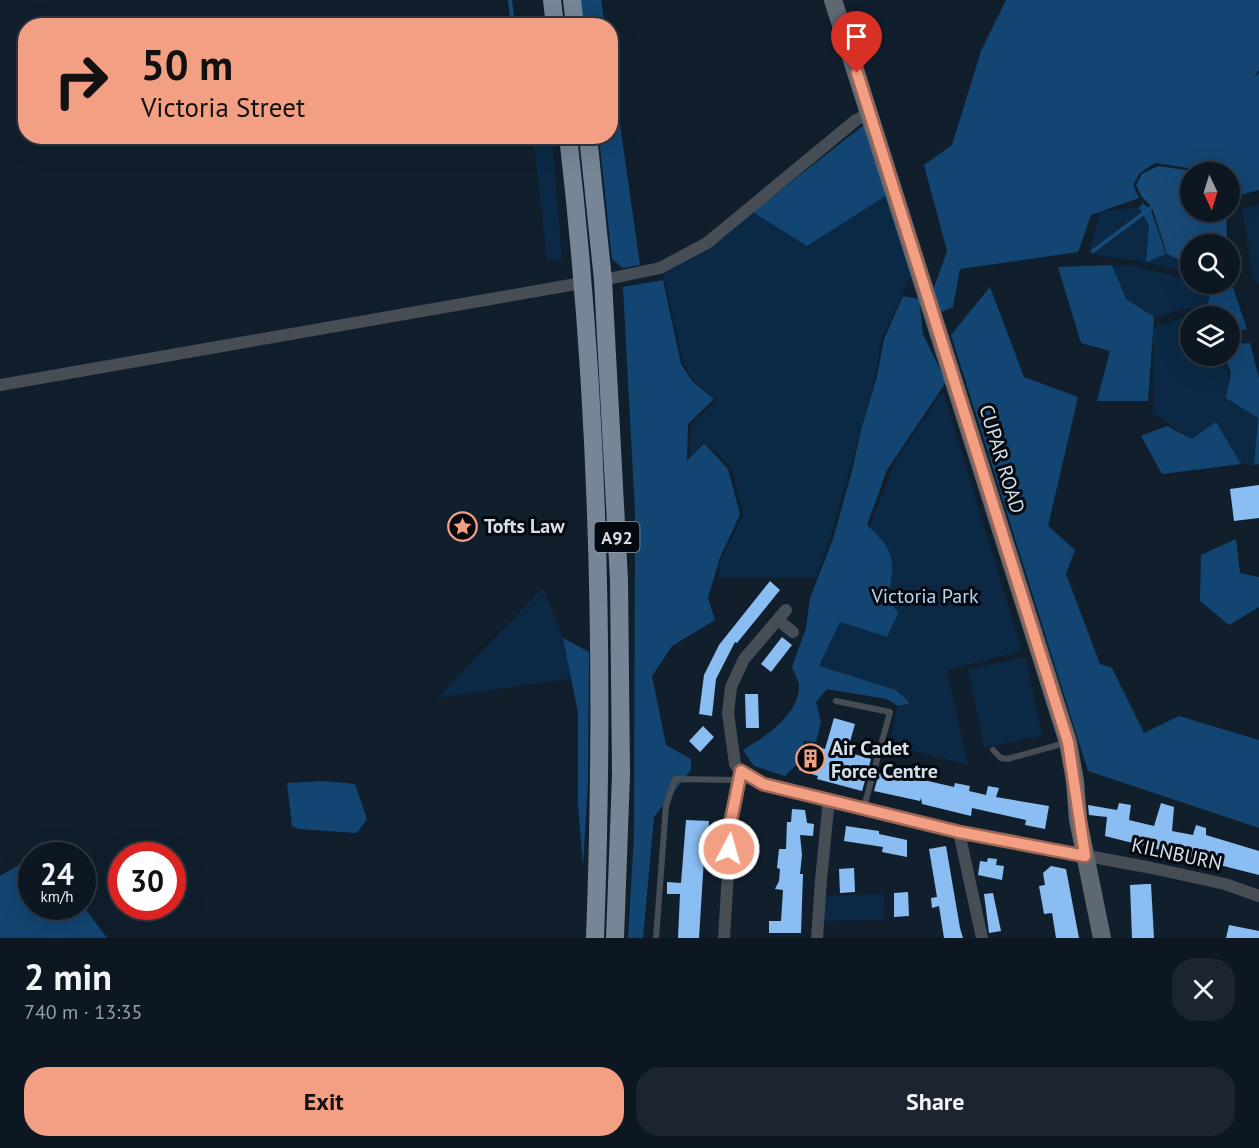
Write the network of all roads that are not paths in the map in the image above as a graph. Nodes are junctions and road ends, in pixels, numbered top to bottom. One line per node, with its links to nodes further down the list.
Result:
1 (552, 0): 4 (highway)
2 (572, 0): 5 (highway)
3 (833, 0): 6 (main road, CUPAR ROAD)
4 (554, 18)
5 (574, 18)
6 (870, 113): 9 (street); 14 (main road, CUPAR ROAD)
7 (569, 144): 10 (highway, A92)
8 (589, 144): 9 (highway, A92)
9 (603, 280): 23 (highway, A92)
10 (582, 283): 11 (street); 22 (highway, A92)
11 (0, 385)
12 (793, 632): 16 (street)
13 (836, 701): 18 (lane)
14 (1068, 742): 15 (lane); 20 (main road, CUPAR ROAD)
15 (993, 750)
16 (740, 775): 17 (street, KILNBURN); 24 (lane); 25 (street)
17 (829, 799): 18 (street, KILNBURN); 26 (street)
18 (864, 807): 19 (street, KILNBURN)
19 (959, 832): 20 (street, KILNBURN); 27 (street)
20 (1085, 856): 21 (street, KILNBURN); 28 (main road, CUPAR ROAD)
21 (1259, 896)
22 (595, 938)
23 (615, 938)
24 (656, 938)
25 (724, 938)
26 (817, 938)
27 (982, 938)
28 (1102, 938)

